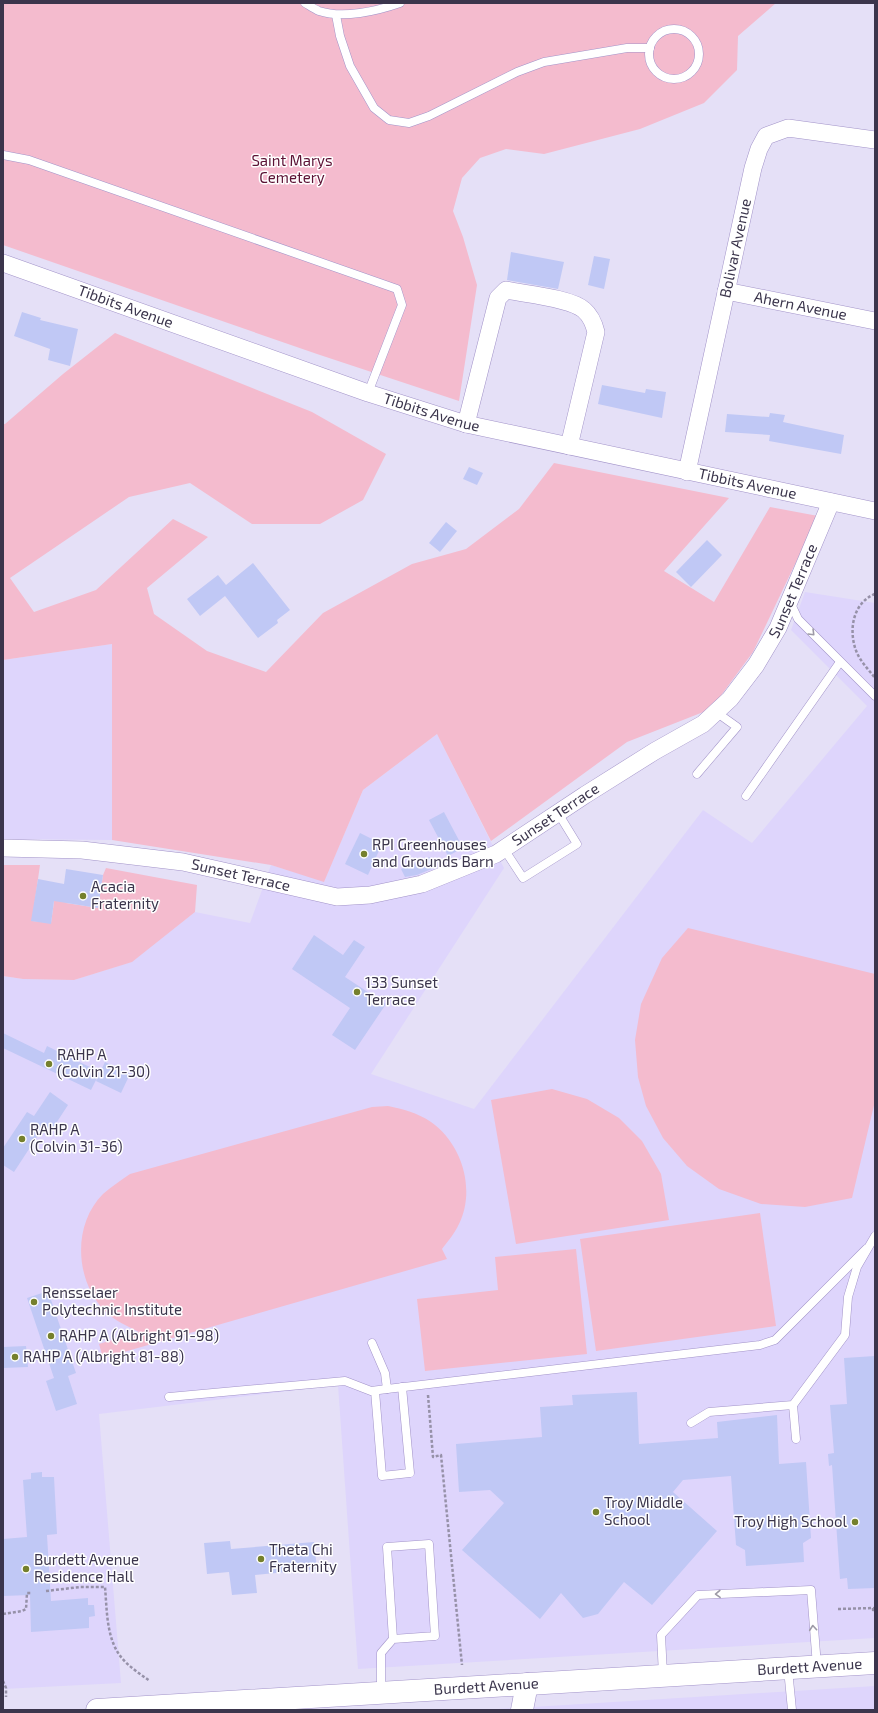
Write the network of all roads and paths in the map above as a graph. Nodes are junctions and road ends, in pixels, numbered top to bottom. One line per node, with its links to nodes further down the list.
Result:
1 (305, 3): 3 (lane)
2 (400, 3): 3 (lane)
3 (336, 14): 4 (lane)
4 (650, 48): 4 (lane)
5 (875, 140): 8 (street, Bolivar Avenue)
6 (3, 155): 10 (lane)
7 (3, 264): 10 (street, Tibbits Avenue)
8 (726, 291): 9 (street, Ahern Avenue); 13 (street, Bolivar Avenue)
9 (875, 320)
10 (368, 393): 11 (street, Tibbits Avenue)
11 (466, 424): 12 (street, Tibbits Avenue); 12 (street)
12 (570, 446): 13 (street, Tibbits Avenue)
13 (687, 472): 14 (street, Tibbits Avenue)
14 (831, 502): 15 (street, Tibbits Avenue); 17 (street, Sunset Terrace)
15 (875, 511)
16 (875, 594): 19 (path)
17 (789, 601): 18 (lane, one-way to 18); 21 (street, Sunset Terrace)
18 (840, 662): 20 (lane); 23 (lane)
19 (875, 678)
20 (875, 696)
21 (716, 712): 22 (lane); 24 (street, Sunset Terrace)
22 (697, 774)
23 (746, 796)
24 (558, 812): 26 (street, Sunset Terrace); 26 (lane)
25 (3, 848): 26 (street, Sunset Terrace)
26 (504, 849)
27 (875, 1236): 28 (lane)
28 (866, 1249): 30 (lane); 35 (lane)
29 (372, 1343): 32 (lane)
30 (427, 1384): 31 (lane); 45 (path)
31 (402, 1387): 32 (lane); 33 (lane)
32 (387, 1389): 33 (lane)
33 (375, 1390): 34 (lane)
34 (169, 1398)
35 (793, 1405): 36 (lane); 37 (lane)
36 (692, 1423)
37 (796, 1439)
38 (46, 1591): 50 (path)
39 (31, 1593): 42 (path)
40 (838, 1609): 41 (path)
41 (875, 1610)
42 (3, 1614)
43 (393, 1639): 43 (lane); 52 (lane)
44 (875, 1663): 46 (street, Burdett Avenue)
45 (462, 1664)
46 (817, 1666): 47 (street, Burdett Avenue); 48 (lane, one-way to 48)
47 (788, 1668): 48 (street, Burdett Avenue); 56 (lane)
48 (663, 1676): 51 (street, Burdett Avenue)
49 (3, 1681): 53 (path)
50 (150, 1681)
51 (527, 1684): 52 (street, Burdett Avenue); 55 (street)
52 (381, 1693): 54 (street, Burdett Avenue)
53 (6, 1697)
54 (97, 1710)
55 (522, 1710)
56 (792, 1710)

